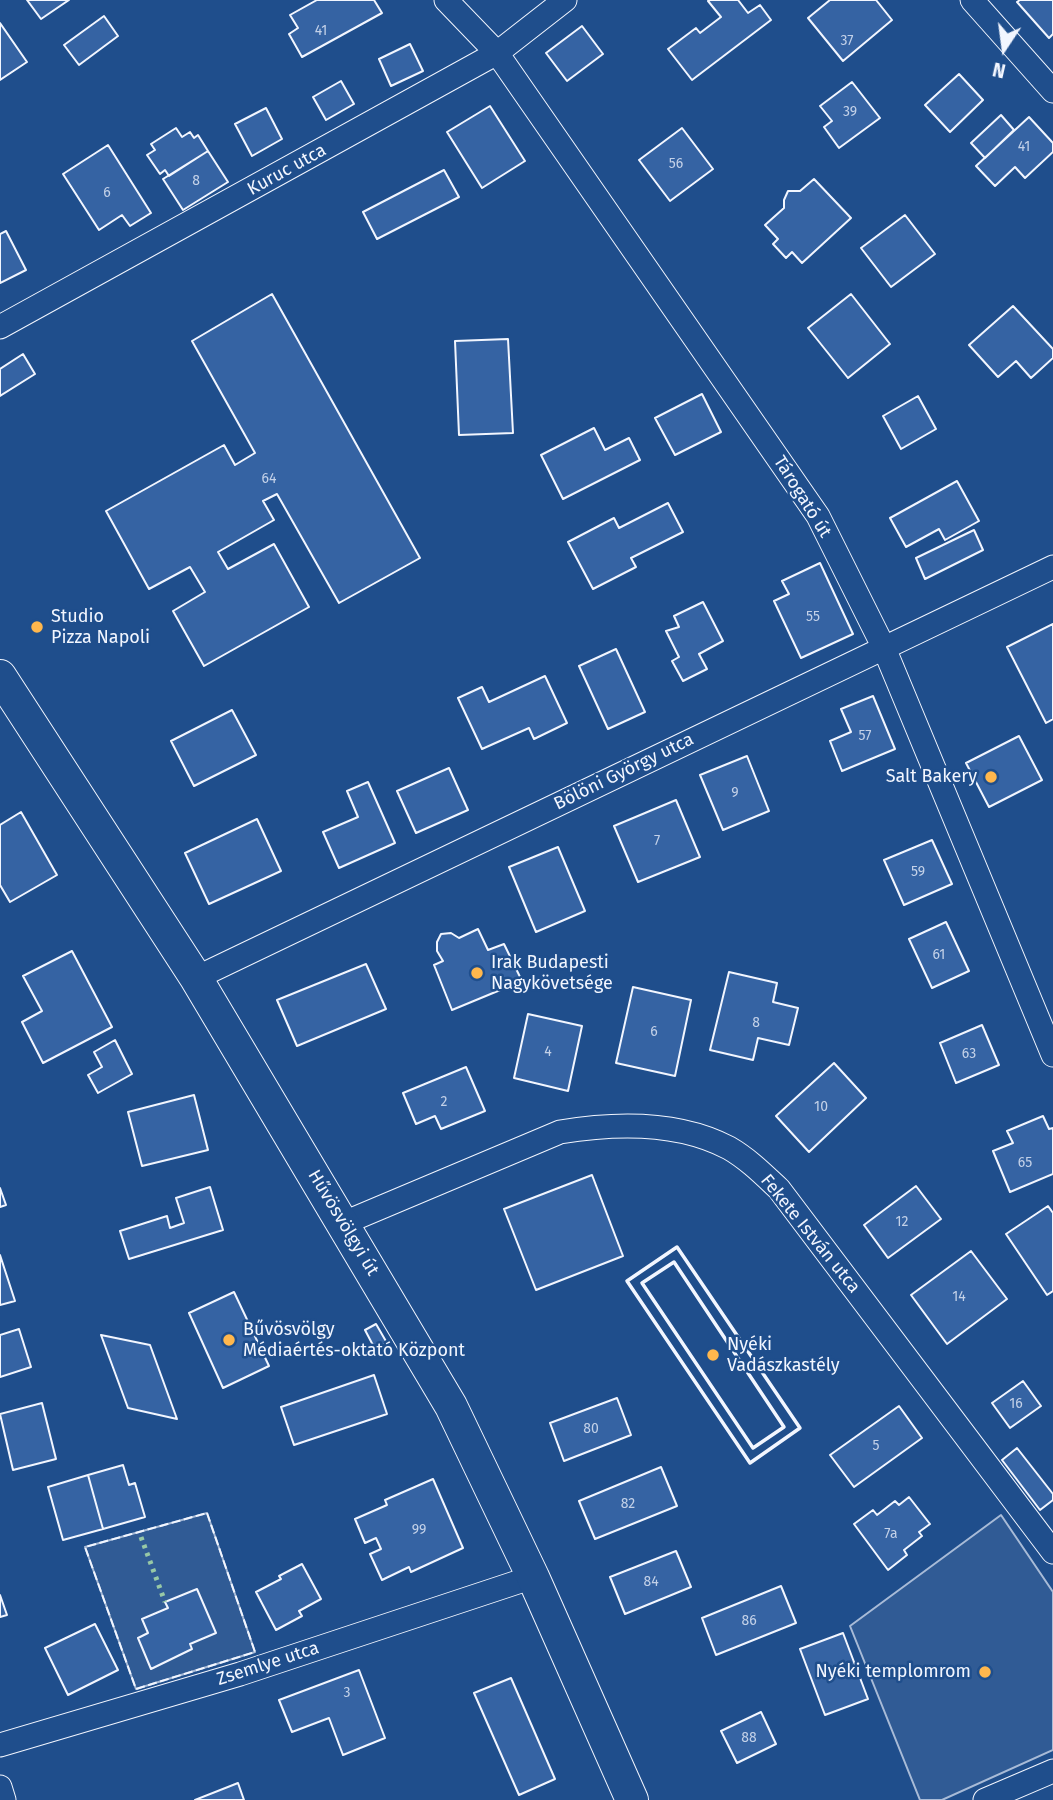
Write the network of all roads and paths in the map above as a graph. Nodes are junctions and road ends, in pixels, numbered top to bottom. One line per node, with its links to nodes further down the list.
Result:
1 (446, 0): 4 (street, Tárogató út)
2 (565, 0): 4 (street, Kuruc utca)
3 (972, 0): 5 (street)
4 (498, 53): 6 (street, Kuruc utca); 8 (street, Tárogató út)
5 (1053, 91)
6 (0, 327)
7 (1053, 567): 8 (street, Bölöni György utca)
8 (884, 648): 10 (street, Bölöni György utca); 11 (street, Tárogató út)
9 (0, 676): 10 (main road, Hűvösvölgyi út)
10 (196, 978): 12 (main road, Hűvösvölgyi út)
11 (1053, 1055)
12 (344, 1223): 13 (street, Fekete István utca); 14 (main road, Hűvösvölgyi út)
13 (1053, 1552)
14 (533, 1577): 15 (street, Zsemlye utca); 19 (main road, Hűvösvölgyi út)
15 (0, 1745)
16 (1053, 1772): 20 (street)
17 (0, 1787): 18 (street)
18 (4, 1800)
19 (632, 1800)
20 (985, 1800)

